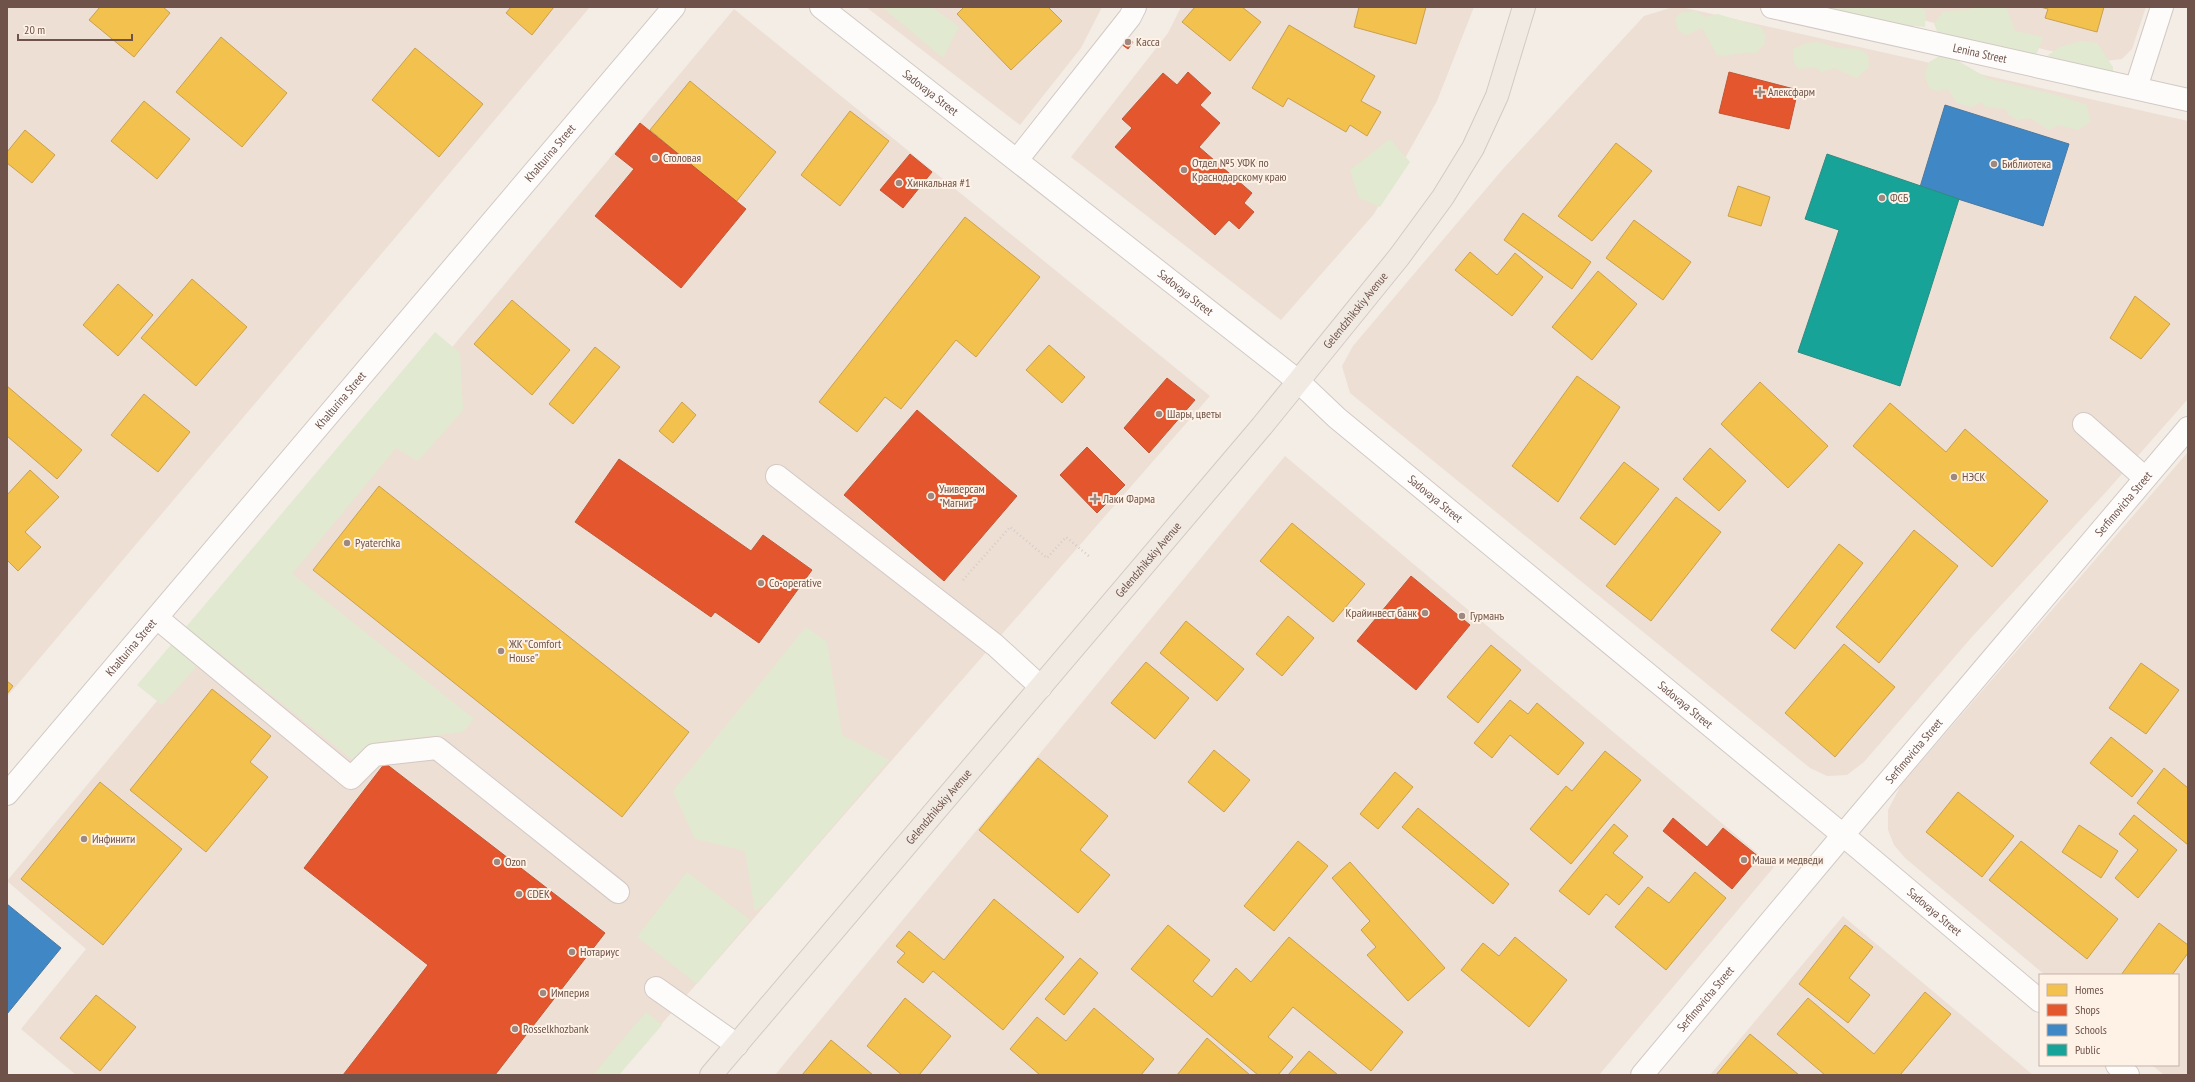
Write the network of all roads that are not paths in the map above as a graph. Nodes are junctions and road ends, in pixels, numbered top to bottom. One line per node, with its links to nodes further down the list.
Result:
1 (674, 7): 15 (street, Khalturina Street)
2 (821, 7): 9 (street, Sadovaya Street)
3 (1135, 7): 9 (street)
4 (1524, 7): 10 (main road, Gelendzhikskiy Avenue)
5 (1772, 7): 7 (street, Lenina Street)
6 (2162, 7): 7 (street)
7 (2136, 88): 8 (street, Lenina Street)
8 (2188, 100)
9 (1017, 160): 10 (street, Sadovaya Street)
10 (1298, 381): 16 (main road, Gelendzhikskiy Avenue); 18 (street, Sadovaya Street)
11 (2084, 424): 14 (street)
12 (2188, 428): 14 (street, Serfimovicha Street)
13 (777, 476): 16 (street)
14 (2145, 478): 18 (street, Serfimovicha Street)
15 (157, 618): 17 (street, Khalturina Street); 19 (street)
16 (1041, 687): 22 (main road, Gelendzhikskiy Avenue)
17 (7, 794)
18 (1843, 835): 21 (street, Sadovaya Street); 25 (street, Serfimovicha Street)
19 (618, 892)
20 (656, 988): 22 (street)
21 (2039, 999)
22 (737, 1045): 24 (main road, Gelendzhikskiy Avenue)
23 (2118, 1066): 26 (street)
24 (712, 1075)
25 (1642, 1075)
26 (2128, 1075)

